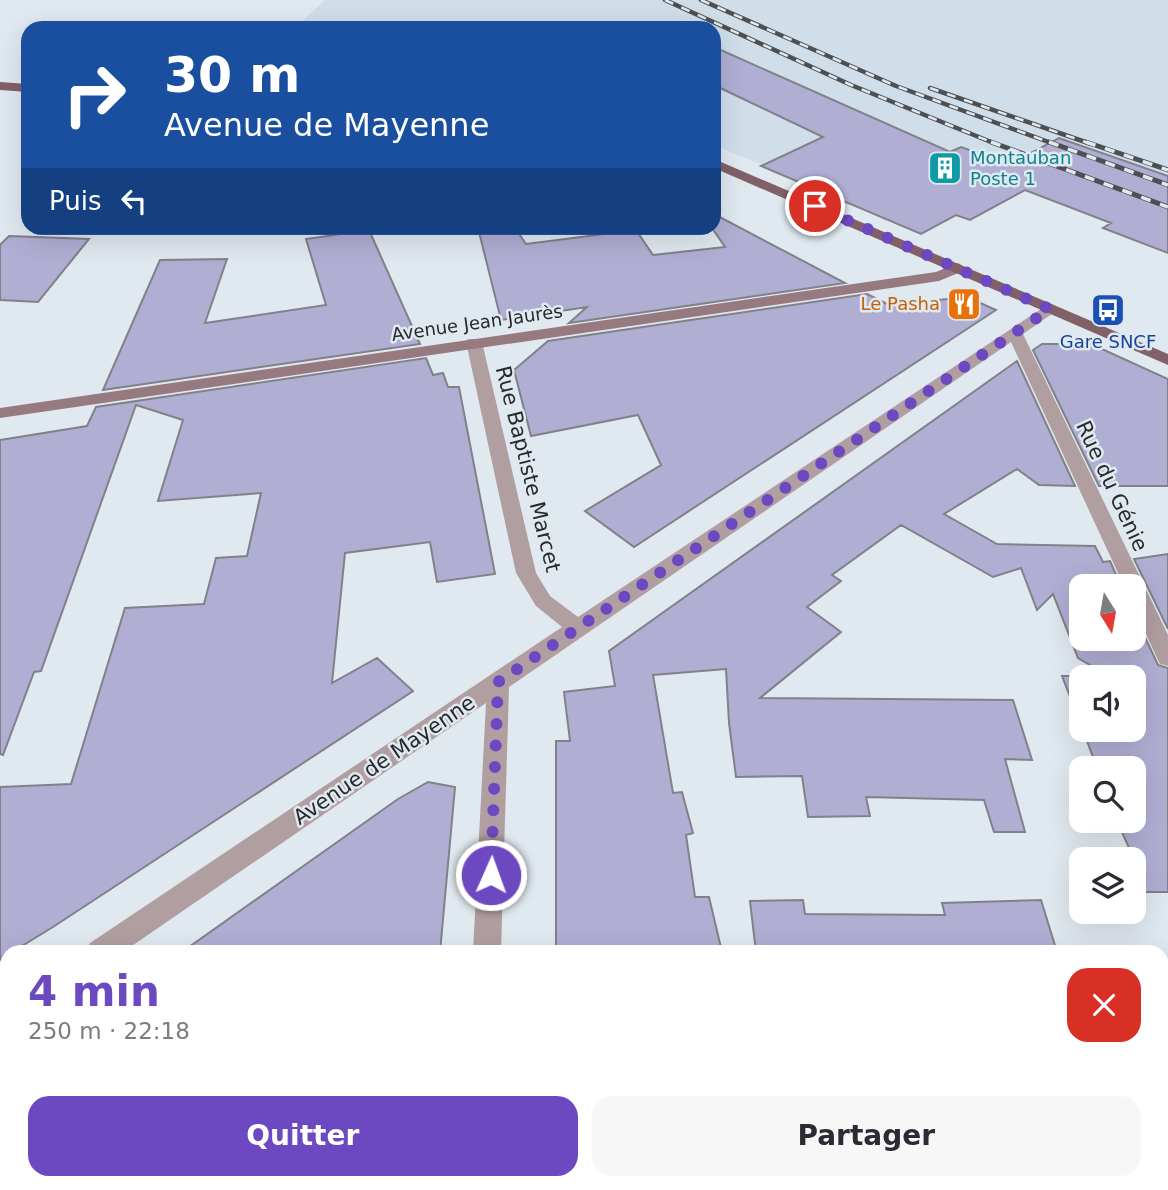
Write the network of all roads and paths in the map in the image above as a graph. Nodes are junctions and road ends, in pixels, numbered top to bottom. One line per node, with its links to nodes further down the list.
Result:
1 (0, 86): 2 (main road)
2 (21, 88)
3 (721, 166): 4 (main road)
4 (958, 268): 5 (main road); 7 (street, Avenue Jean Jaurès)
5 (1050, 309): 6 (street, Avenue de Mayenne); 8 (main road)
6 (1015, 334): 10 (street, Avenue de Mayenne); 11 (street, Rue du Génie)
7 (474, 342): 9 (street, Avenue Jean Jaurès); 10 (street, Rue Baptiste Marcet)
8 (1168, 360)
9 (0, 414)
10 (577, 627): 12 (street, Avenue de Mayenne)
11 (1168, 658)
12 (498, 682): 13 (street, Avenue de Mayenne); 14 (street)
13 (110, 945)
14 (487, 945)

